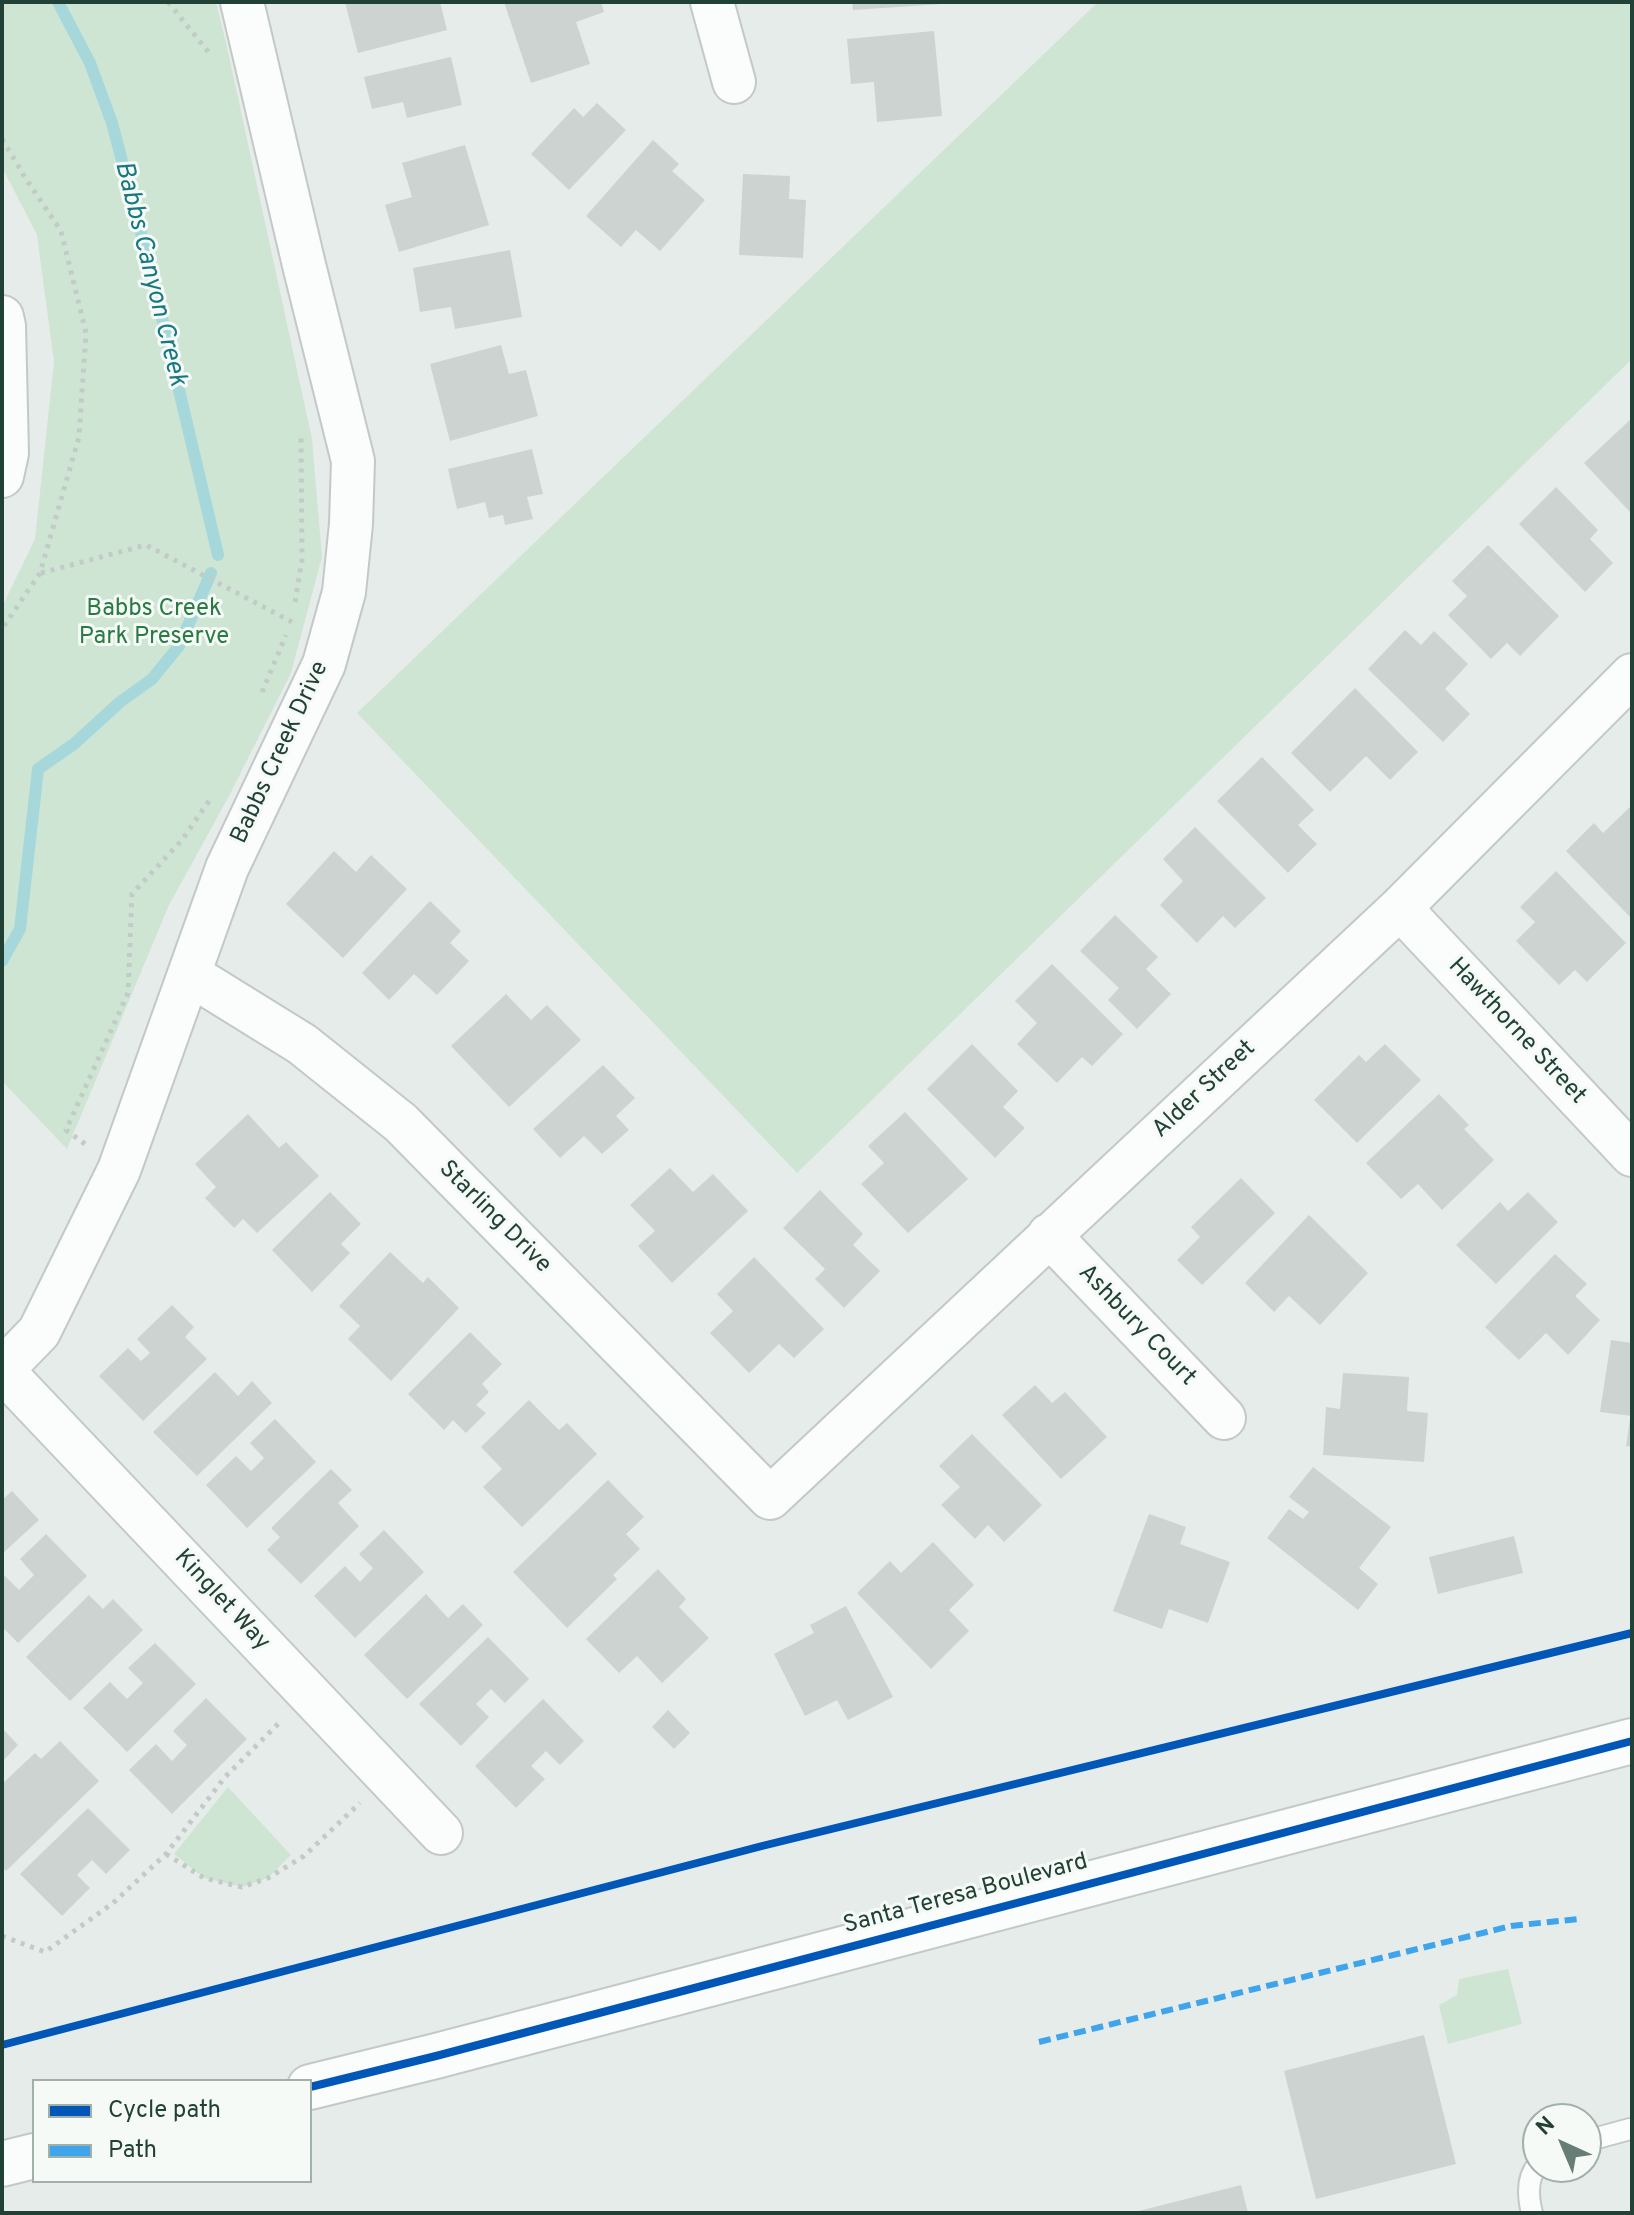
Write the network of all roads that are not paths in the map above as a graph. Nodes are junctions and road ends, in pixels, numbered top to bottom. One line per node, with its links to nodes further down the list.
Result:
1 (242, 2): 8 (street, Babbs Creek Drive)
2 (712, 2): 3 (street)
3 (734, 82)
4 (2, 317): 5 (street)
5 (4, 461)
6 (1632, 675): 7 (street, Alder Street)
7 (1400, 908): 9 (street, Hawthorne Street); 10 (street, Alder Street)
8 (189, 974): 11 (street, Babbs Creek Drive); 13 (street, Starling Drive)
9 (1632, 1155)
10 (1049, 1235): 12 (street, Ashbury Court); 13 (street, Alder Street)
11 (2, 1370): 15 (street, Kinglet Way)
12 (1224, 1418)
13 (770, 1498)
14 (1632, 1741): 16 (main road, Santa Teresa Boulevard)
15 (441, 1833)
16 (312, 2087)
17 (1630, 2129): 18 (lane)
18 (1602, 2137)
19 (32, 2156): 20 (main road)
20 (2, 2164)
21 (1530, 2183): 22 (lane)
22 (1532, 2213)

